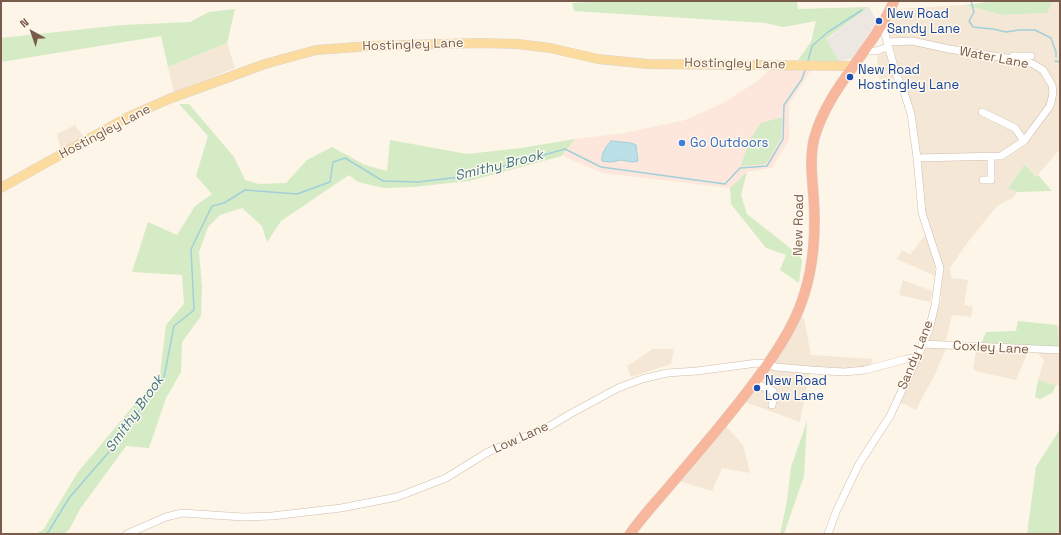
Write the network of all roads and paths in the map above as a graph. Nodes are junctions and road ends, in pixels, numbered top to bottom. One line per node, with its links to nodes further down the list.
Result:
1 (894, 1): 2 (highway, New Road)
2 (882, 23): 3 (street, Sandy Lane); 4 (highway, New Road)
3 (887, 44): 4 (street, Water Lane); 6 (street, Water Lane); 11 (street, Sandy Lane)
4 (864, 51): 7 (highway, New Road)
5 (1031, 56): 6 (street)
6 (1008, 58): 9 (street, Water Lane)
7 (854, 66): 13 (main road, Hostingley Lane); 17 (highway, New Road)
8 (981, 112): 9 (street)
9 (1024, 141): 10 (street, Water Lane)
10 (991, 157): 11 (street, Water Lane); 12 (street)
11 (917, 158): 14 (street, Sandy Lane)
12 (988, 181)
13 (1, 188)
14 (922, 344): 15 (street, Coxley Lane); 16 (street, Sandy Lane)
15 (1060, 350)
16 (917, 358): 17 (street, Low Lane); 22 (street, Sandy Lane)
17 (768, 364): 18 (highway, New Road); 20 (street, Low Lane)
18 (754, 384): 19 (street); 21 (highway, New Road)
19 (772, 405)
20 (127, 534)
21 (630, 534)
22 (828, 534)

